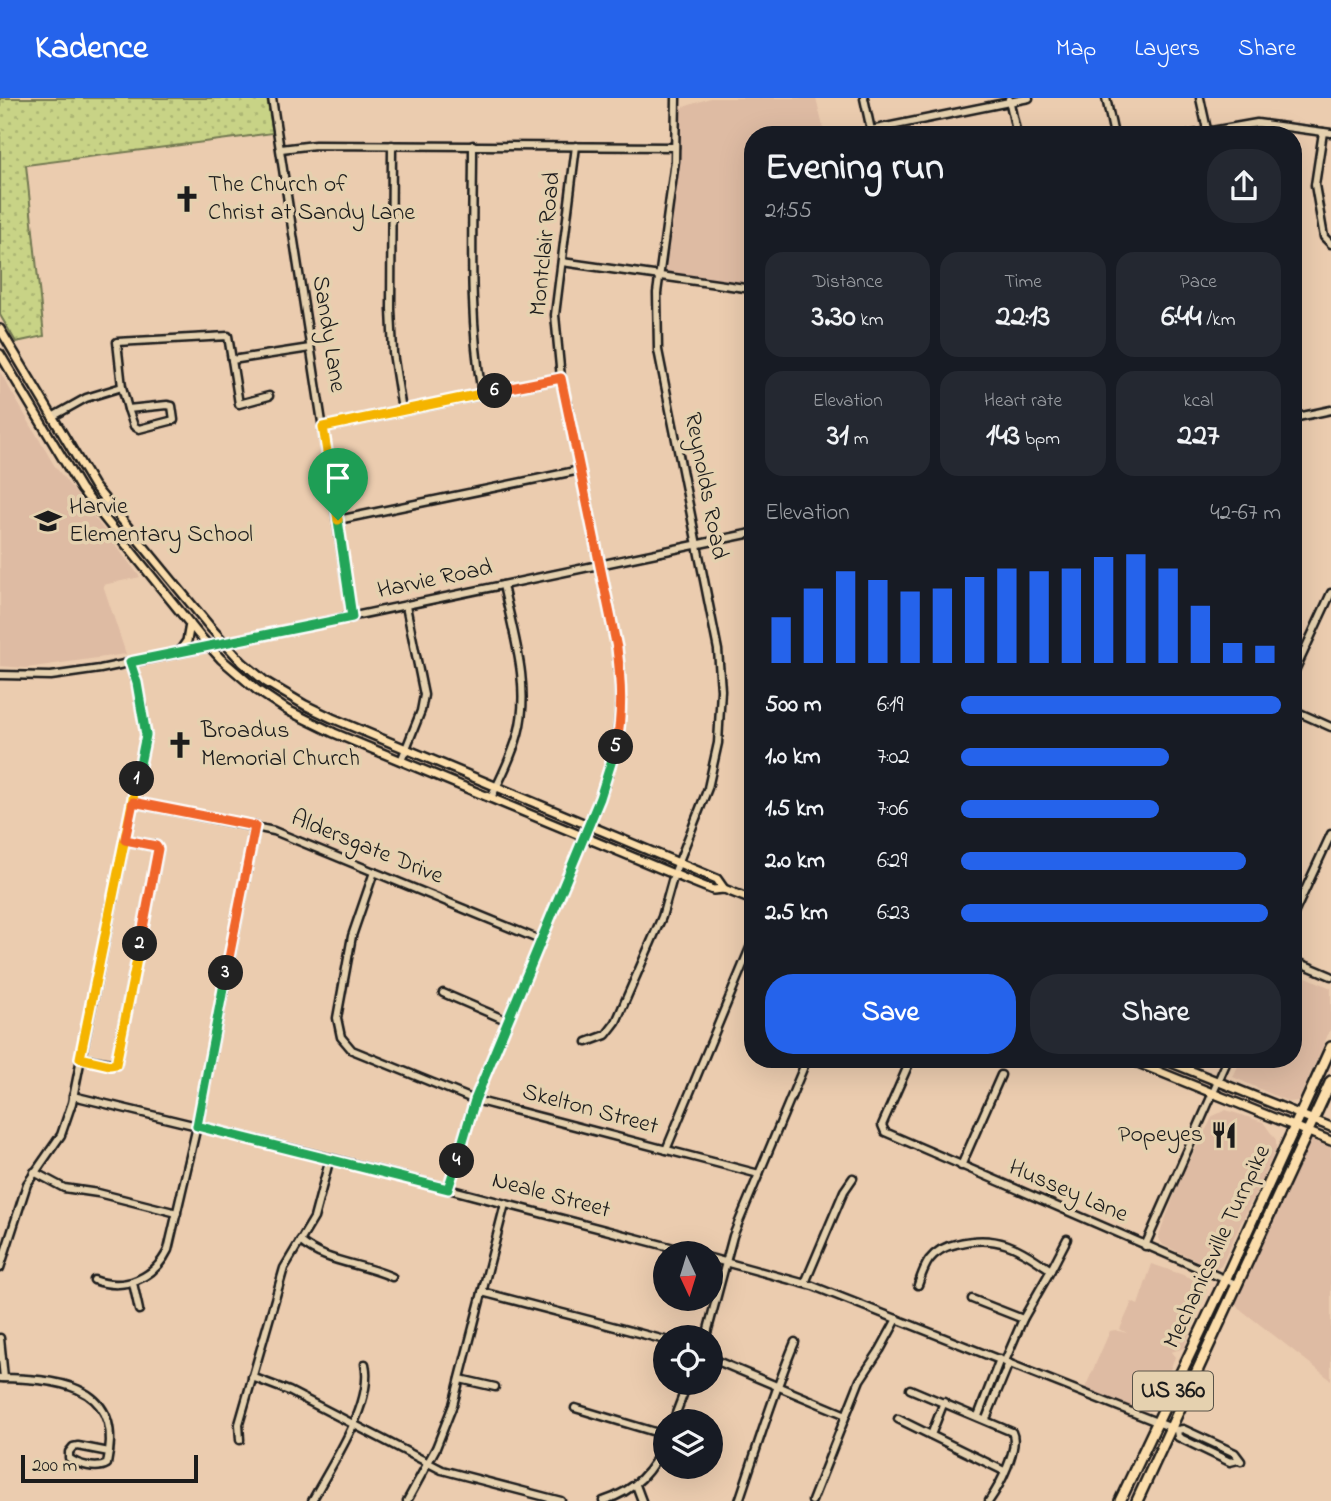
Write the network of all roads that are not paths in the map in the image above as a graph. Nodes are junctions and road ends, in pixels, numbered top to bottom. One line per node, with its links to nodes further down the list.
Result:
1 (272, 98): 21 (street, Sandy Lane)
2 (676, 98): 20 (street, Reynolds Road)
3 (864, 98): 8 (street)
4 (1029, 98): 7 (street)
5 (1106, 98): 11 (street)
6 (1200, 98): 12 (street)
7 (1010, 100): 9 (street); 10 (street)
8 (870, 126)
9 (901, 126)
10 (1015, 126)
11 (1112, 126)
12 (1206, 126)
13 (1238, 126): 14 (street)
14 (1284, 126)
15 (1302, 128): 16 (street)
16 (1327, 132): 22 (street)
17 (392, 145): 18 (street); 21 (street); 36 (street)
18 (473, 145): 19 (street); 32 (street)
19 (576, 146): 20 (street); 23 (street, Montclair Road)
20 (675, 147): 24 (street, Reynolds Road)
21 (281, 149): 27 (street, Sandy Lane)
22 (1331, 244)
23 (562, 262): 24 (street); 30 (street, Montclair Road)
24 (660, 276): 25 (street); 43 (street, Reynolds Road)
25 (744, 288)
26 (0, 329): 38 (main road)
27 (310, 348): 29 (street); 39 (street, Sandy Lane)
28 (0, 355): 49 (main road)
29 (232, 360): 31 (street); 33 (street)
30 (561, 378): 32 (street); 40 (street, Montclair Road)
31 (122, 387): 34 (street); 38 (street)
32 (482, 394): 36 (street)
33 (269, 396)
34 (128, 409): 34 (street)
35 (1331, 410): 37 (street)
36 (402, 411): 39 (street)
37 (1302, 416)
38 (52, 417): 50 (main road)
39 (323, 427): 41 (street, Sandy Lane)
40 (580, 470): 41 (street); 44 (street, Montclair Road)
41 (338, 520): 48 (street, Sandy Lane)
42 (744, 535): 43 (street, Harvie Road)
43 (697, 545): 44 (street, Harvie Road); 68 (street, Reynolds Road)
44 (600, 565): 45 (street, Harvie Road); 63 (street, Montclair Road)
45 (503, 585): 47 (street, Harvie Road); 60 (street)
46 (1331, 593): 53 (street)
47 (406, 606): 48 (street, Harvie Road); 58 (street)
48 (352, 617): 50 (street, Harvie Road)
49 (190, 623): 51 (main road); 52 (main road)
50 (224, 642): 51 (street, Harvie Road); 58 (main road)
51 (209, 645): 52 (street, Harvie Road); 59 (main road)
52 (180, 651): 54 (street, Harvie Road)
53 (1302, 656)
54 (130, 662): 55 (street, Harvie Road); 62 (street)
55 (0, 675)
56 (1302, 714): 57 (street)
57 (1331, 727)
58 (406, 749): 59 (street); 60 (main road)
59 (401, 761): 61 (main road)
60 (496, 787): 61 (street); 63 (main road)
61 (491, 798): 66 (main road)
62 (133, 802): 64 (street, Aldersgate Drive); 67 (street)
63 (588, 825): 66 (street, Montclair Road); 68 (main road)
64 (255, 826): 69 (street, Aldersgate Drive); 96 (street)
65 (1331, 834): 73 (street)
66 (583, 836): 70 (main road); 74 (street, Montclair Road)
67 (125, 840): 82 (street); 82 (street)
68 (679, 863): 70 (street, Reynolds Road); 71 (main road)
69 (374, 872): 74 (street, Aldersgate Drive); 93 (street, Skelton Street)
70 (674, 874): 71 (main road); 80 (street, Reynolds Road)
71 (724, 889): 72 (main road)
72 (744, 897)
73 (1302, 897)
74 (540, 940): 79 (street, Montclair Road)
75 (744, 962): 101 (street)
76 (1302, 964): 77 (street)
77 (1331, 976)
78 (443, 993): 79 (street)
79 (508, 1021): 93 (street, Montclair Road)
80 (587, 1042)
81 (1331, 1047): 94 (highway, Mechanicsville Turnpike / US 360)
82 (80, 1058): 92 (street)
83 (803, 1068): 105 (street)
84 (907, 1068): 103 (street, Hussey Lane)
85 (1150, 1068): 91 (main road)
86 (1185, 1068): 89 (main road)
87 (1224, 1068): 89 (street)
88 (1001, 1075): 103 (street)
89 (1218, 1081): 91 (street); 94 (main road)
90 (1331, 1081): 95 (highway, Mechanicsville Turnpike / US 360)
91 (1213, 1093): 97 (main road); 113 (street)
92 (73, 1096): 96 (street, Neale Street); 104 (street)
93 (475, 1100): 101 (street, Skelton Street); 107 (street, Montclair Road)
94 (1300, 1115): 95 (main road); 97 (highway, Mechanicsville Turnpike / US 360)
95 (1313, 1120): 98 (main road); 99 (highway, Mechanicsville Turnpike / US 360)
96 (197, 1126): 102 (street, Neale Street); 109 (street)
97 (1295, 1126): 99 (main road); 120 (highway, Mechanicsville Turnpike / US 360)
98 (1331, 1127)
99 (1308, 1132): 100 (main road); 124 (highway, Mechanicsville Turnpike / US 360)
100 (1331, 1141)
101 (666, 1150): 105 (street, Skelton Street)
102 (330, 1158): 107 (street, Neale Street); 111 (street)
103 (961, 1166): 113 (street, Hussey Lane)
104 (34, 1172): 109 (street); 116 (street)
105 (759, 1174): 115 (street)
106 (853, 1178): 122 (street)
107 (448, 1189): 108 (street, Neale Street)
108 (505, 1204): 112 (street, Neale Street); 125 (street)
109 (177, 1213): 121 (street)
110 (1067, 1239): 117 (street)
111 (300, 1241): 118 (street); 137 (street)
112 (653, 1243)
113 (1145, 1246): 120 (street, Hussey Lane)
114 (723, 1261): 115 (street)
115 (728, 1262): 122 (street); 130 (street)
116 (0, 1268)
117 (1052, 1270): 123 (street); 129 (street)
118 (392, 1277)
119 (94, 1280): 121 (street)
120 (1225, 1280): 124 (street, Hussey Lane); 149 (highway, Mechanicsville Turnpike / US 360)
121 (133, 1283): 127 (street)
122 (805, 1283): 128 (street)
123 (918, 1285)
124 (1238, 1285): 151 (highway, Mechanicsville Turnpike / US 360)
125 (482, 1292): 131 (street); 139 (street)
126 (972, 1299): 129 (street)
127 (139, 1310)
128 (897, 1319): 134 (street); 145 (street)
129 (1024, 1319): 134 (street)
130 (710, 1325)
131 (653, 1337)
132 (0, 1338): 138 (street)
133 (795, 1342): 141 (street)
134 (1005, 1361): 146 (street); 148 (street); 149 (street)
135 (365, 1364): 150 (street)
136 (723, 1364): 141 (street)
137 (253, 1377): 150 (street); 154 (street)
138 (2, 1378): 155 (street)
139 (460, 1379): 140 (street); 157 (street)
140 (495, 1387)
141 (776, 1387): 145 (street); 166 (street)
142 (910, 1389): 143 (street)
143 (944, 1402): 146 (street); 153 (street)
144 (575, 1408): 152 (street)
145 (846, 1415): 167 (street)
146 (978, 1416): 148 (street)
147 (898, 1419): 153 (street)
148 (986, 1419): 159 (street)
149 (1159, 1422): 151 (street); 169 (highway, Mechanicsville Turnpike / US 360)
150 (353, 1424): 157 (street); 161 (street)
151 (1174, 1429): 156 (street); 170 (highway, Mechanicsville Turnpike / US 360)
152 (653, 1431)
153 (931, 1435): 159 (street)
154 (240, 1440)
155 (109, 1452): 155 (street)
156 (1239, 1460)
157 (428, 1462): 162 (street); 163 (street)
158 (653, 1466): 160 (street)
159 (1004, 1471): 168 (street)
160 (636, 1485): 164 (street); 165 (street)
161 (312, 1501)
162 (407, 1501)
163 (561, 1501)
164 (603, 1501)
165 (642, 1501)
166 (739, 1501)
167 (812, 1501)
168 (989, 1501)
169 (1120, 1501)
170 (1137, 1501)

